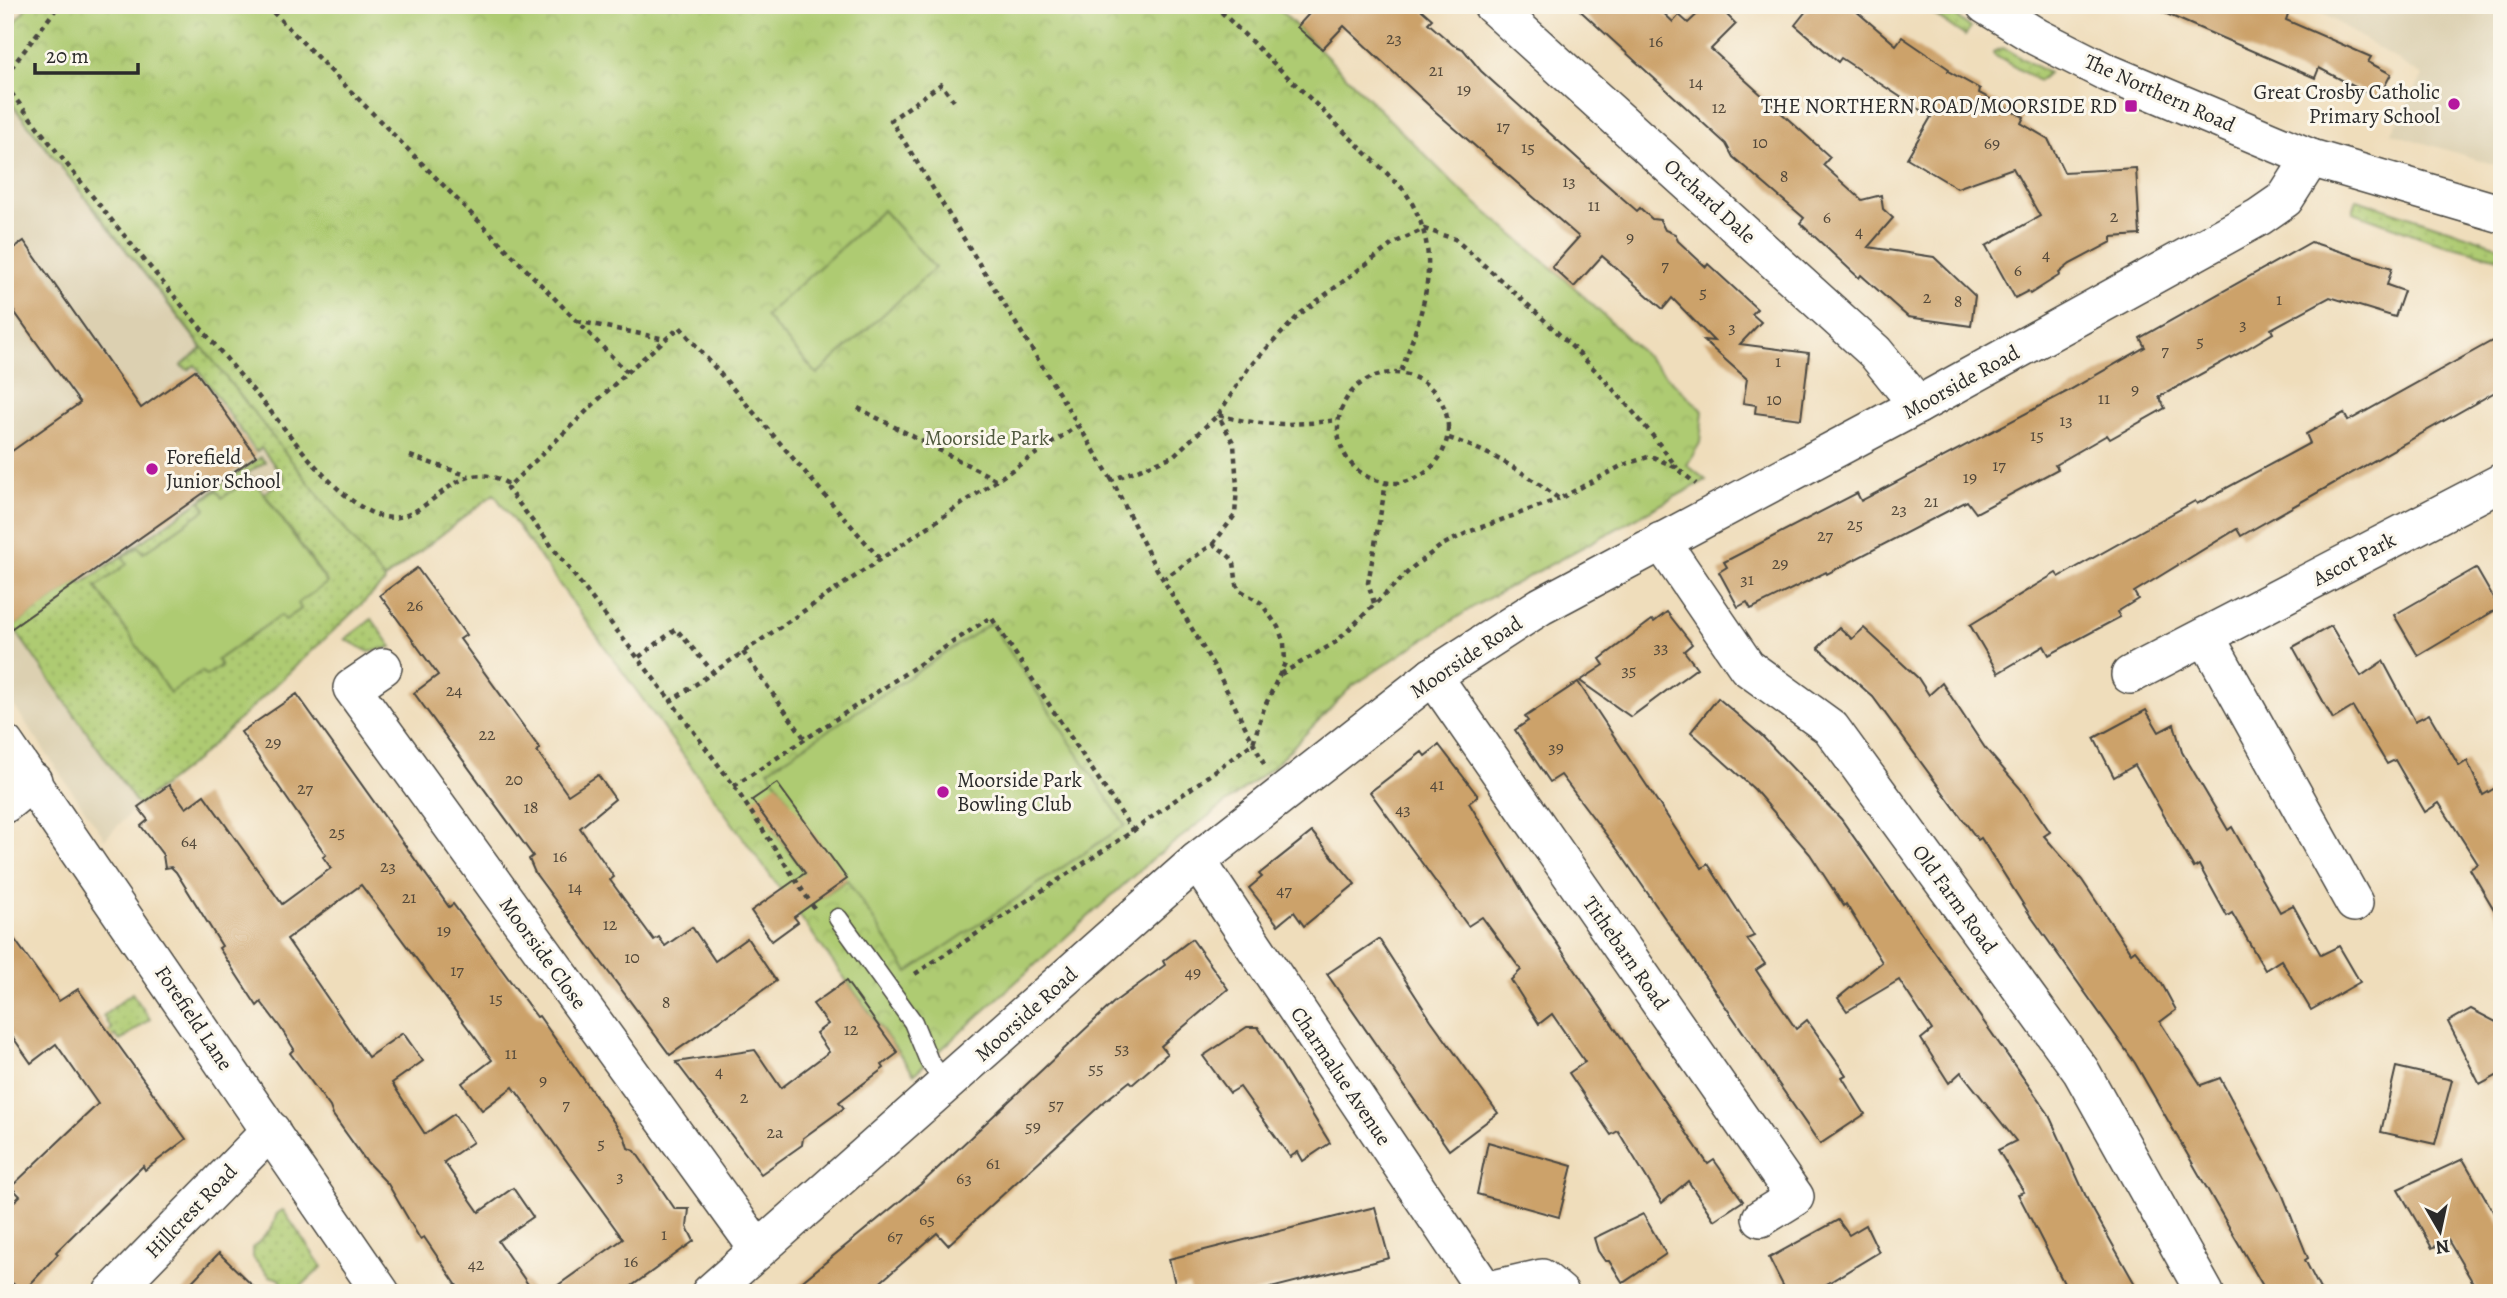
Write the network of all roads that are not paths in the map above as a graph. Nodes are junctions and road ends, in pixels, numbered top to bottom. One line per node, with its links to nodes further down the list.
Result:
1 (1492, 5): 5 (street, Orchard Dale)
2 (1985, 5): 3 (street, The Northern Road)
3 (2311, 158): 4 (street, The Northern Road); 5 (street, Moorside Road)
4 (2502, 214)
5 (1919, 405): 7 (street, Moorside Road)
6 (2502, 482): 8 (street, Ascot Park)
7 (1661, 541): 11 (street, Moorside Road); 27 (street, Old Farm Road)
8 (2206, 637): 10 (street, Ascot Park); 16 (street)
9 (383, 667): 21 (street, Moorside Close)
10 (2130, 675)
11 (1433, 676): 15 (street, Moorside Road); 20 (street, Tithebarn Road)
12 (5, 744): 13 (street, Forefield Lane)
13 (33, 781): 14 (street); 19 (street, Forefield Lane)
14 (5, 804)
15 (1197, 861): 18 (street, Moorside Road); 23 (street, Charmalue Avenue)
16 (2354, 903)
17 (838, 918): 18 (lane)
18 (947, 1085): 21 (street, Moorside Road)
19 (271, 1130): 24 (street, Hillcrest Road); 25 (street, Forefield Lane)
20 (1760, 1218)
21 (758, 1249): 22 (street, Moorside Road)
22 (724, 1289)
23 (1480, 1292): 26 (street)
24 (112, 1293)
25 (381, 1293)
26 (1560, 1293)
27 (2206, 1293)

